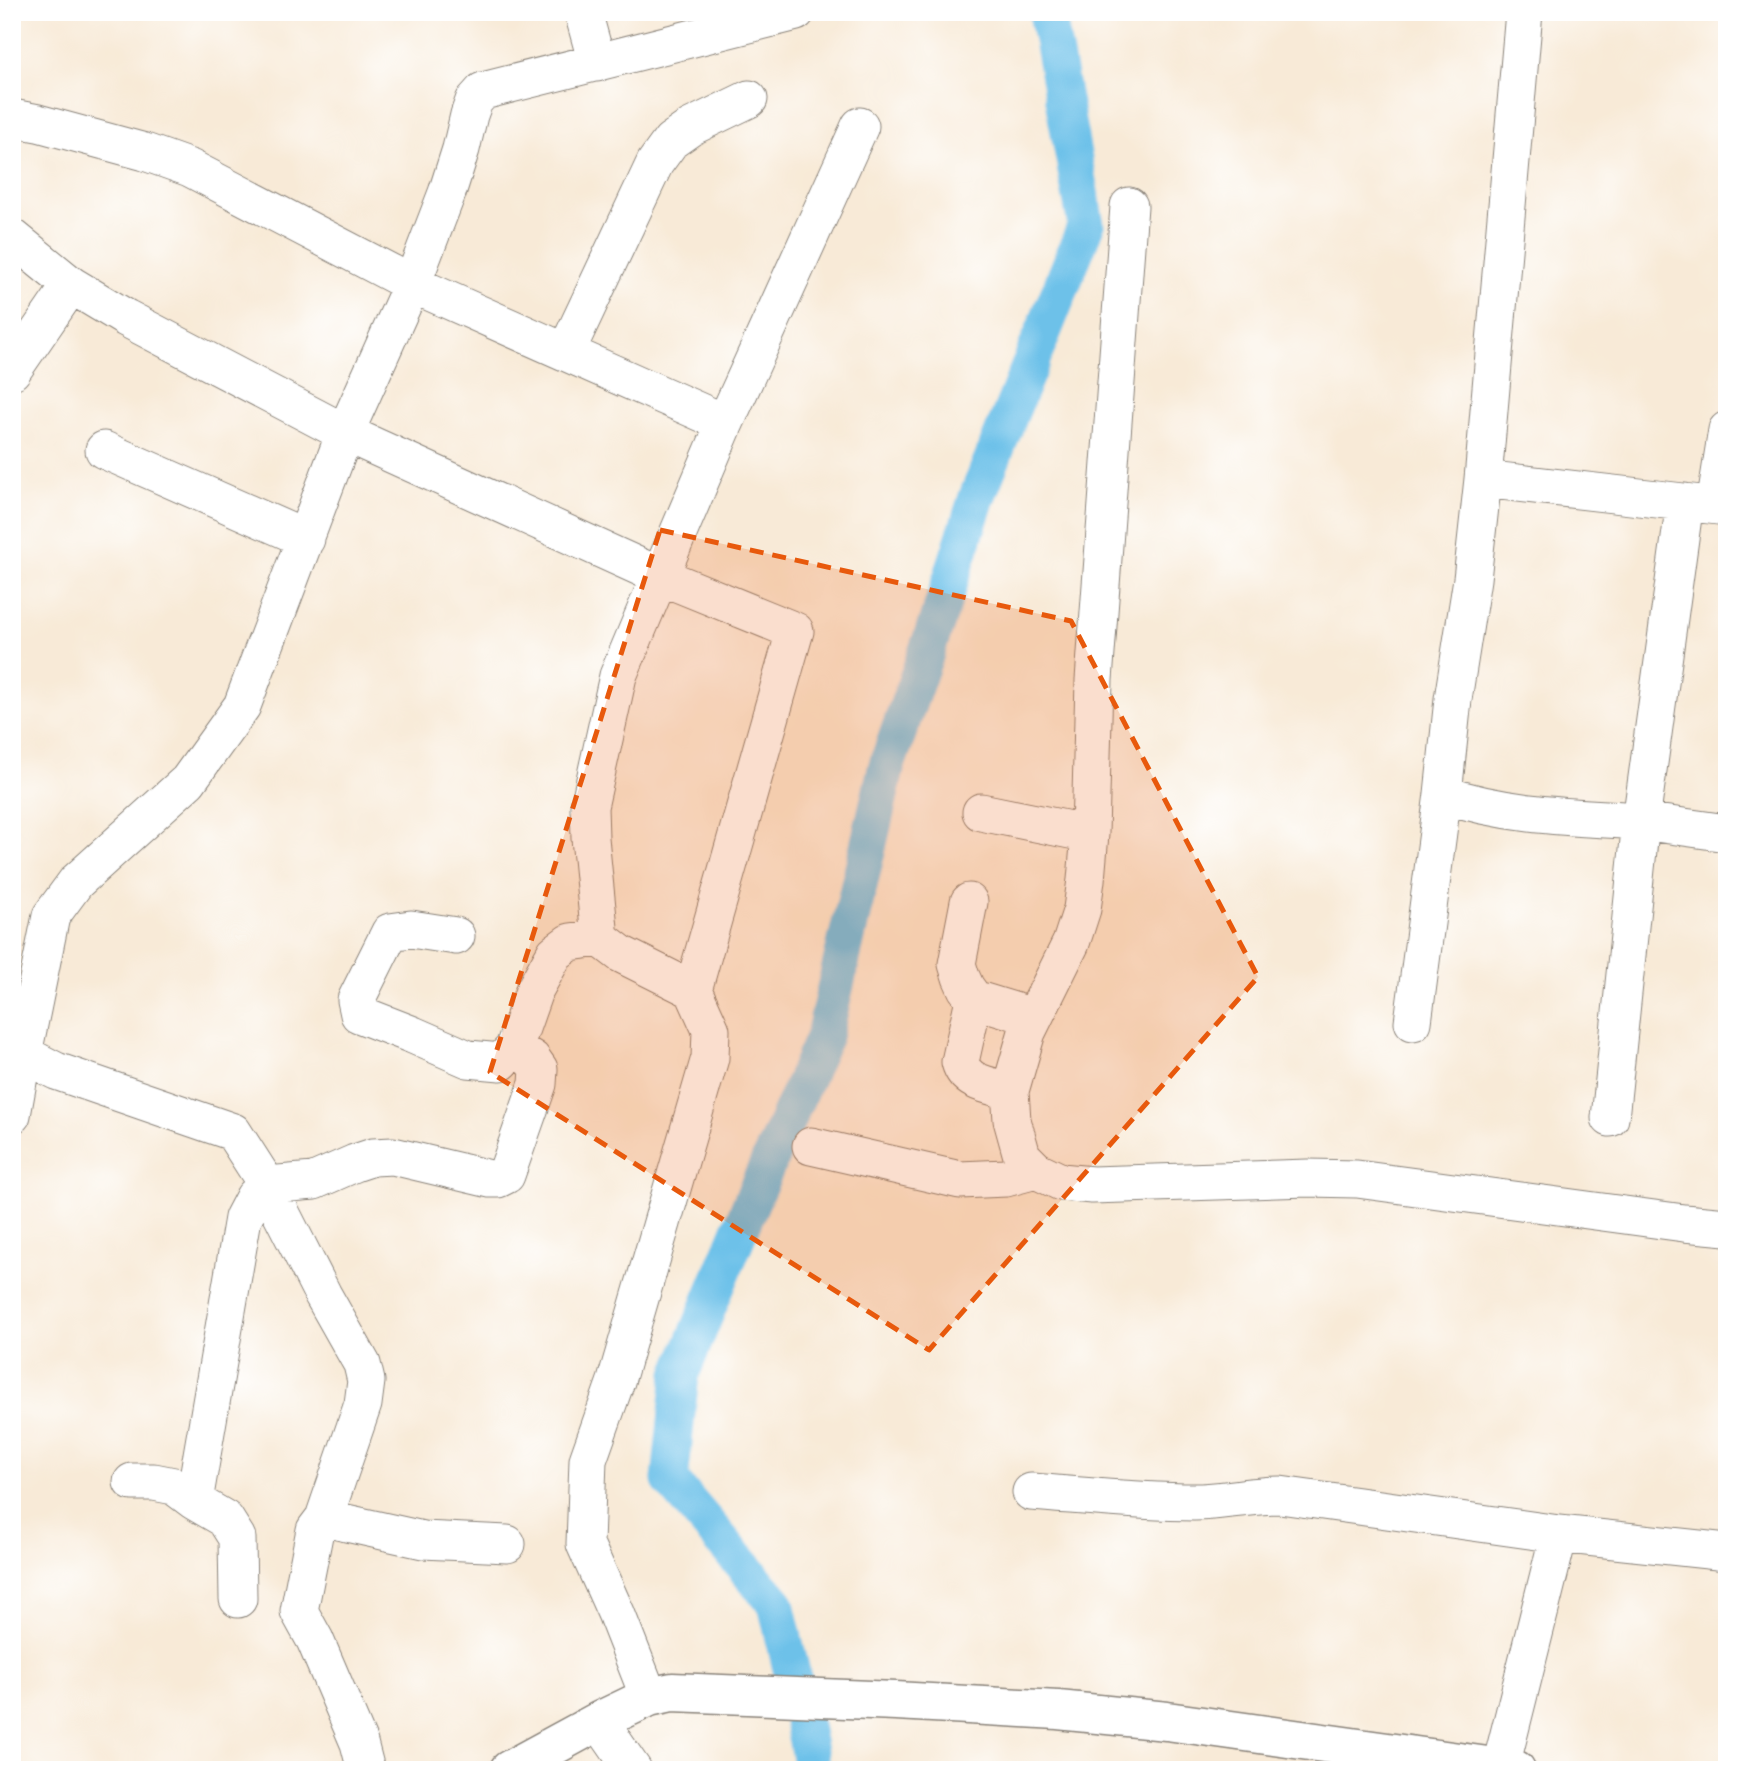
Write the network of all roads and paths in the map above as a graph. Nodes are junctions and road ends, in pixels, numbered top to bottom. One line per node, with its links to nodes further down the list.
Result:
1 (583, 12): 4 (street)
2 (1524, 12): 18 (street)
3 (785, 14): 4 (street)
4 (597, 63): 10 (street)
5 (749, 99): 12 (street)
6 (12, 118): 10 (street)
7 (860, 125): 14 (street)
8 (1129, 206): 26 (street)
9 (12, 237): 11 (street)
10 (412, 284): 12 (street); 16 (street)
11 (71, 285): 13 (street); 16 (street)
12 (565, 352): 14 (street)
13 (12, 371)
14 (725, 423): 21 (street)
15 (1727, 430): 19 (street)
16 (345, 433): 20 (street); 21 (street)
17 (104, 450): 20 (street)
18 (1483, 479): 19 (street); 22 (street)
19 (1709, 505): 24 (street)
20 (306, 539): 35 (street)
21 (660, 576): 29 (street); 30 (street)
22 (1443, 794): 24 (street); 33 (street)
23 (981, 812): 26 (street)
24 (1642, 821): 25 (street); 38 (street)
25 (1727, 833)
26 (1090, 834): 32 (street)
27 (969, 902): 31 (street)
28 (456, 936): 34 (street)
29 (600, 938): 30 (street); 34 (street)
30 (692, 990): 51 (street)
31 (974, 999): 32 (street); 36 (street)
32 (1034, 1017): 36 (street)
33 (1413, 1022)
34 (514, 1048): 41 (street)
35 (17, 1053): 37 (street); 41 (street)
36 (1010, 1091): 40 (street)
37 (12, 1115)
38 (1610, 1118)
39 (811, 1146): 40 (street)
40 (1035, 1170): 42 (street)
41 (267, 1185): 45 (street); 46 (street)
42 (1727, 1227)
43 (132, 1482): 45 (street)
44 (1031, 1492): 47 (street)
45 (194, 1501): 50 (street)
46 (324, 1518): 48 (street); 54 (street)
47 (1559, 1534): 49 (street); 53 (street)
48 (507, 1544)
49 (1727, 1552)
50 (237, 1599)
51 (660, 1695): 52 (street); 53 (street)
52 (599, 1721): 55 (street); 56 (street)
53 (1505, 1769)
54 (366, 1770)
55 (509, 1770)
56 (633, 1770)

